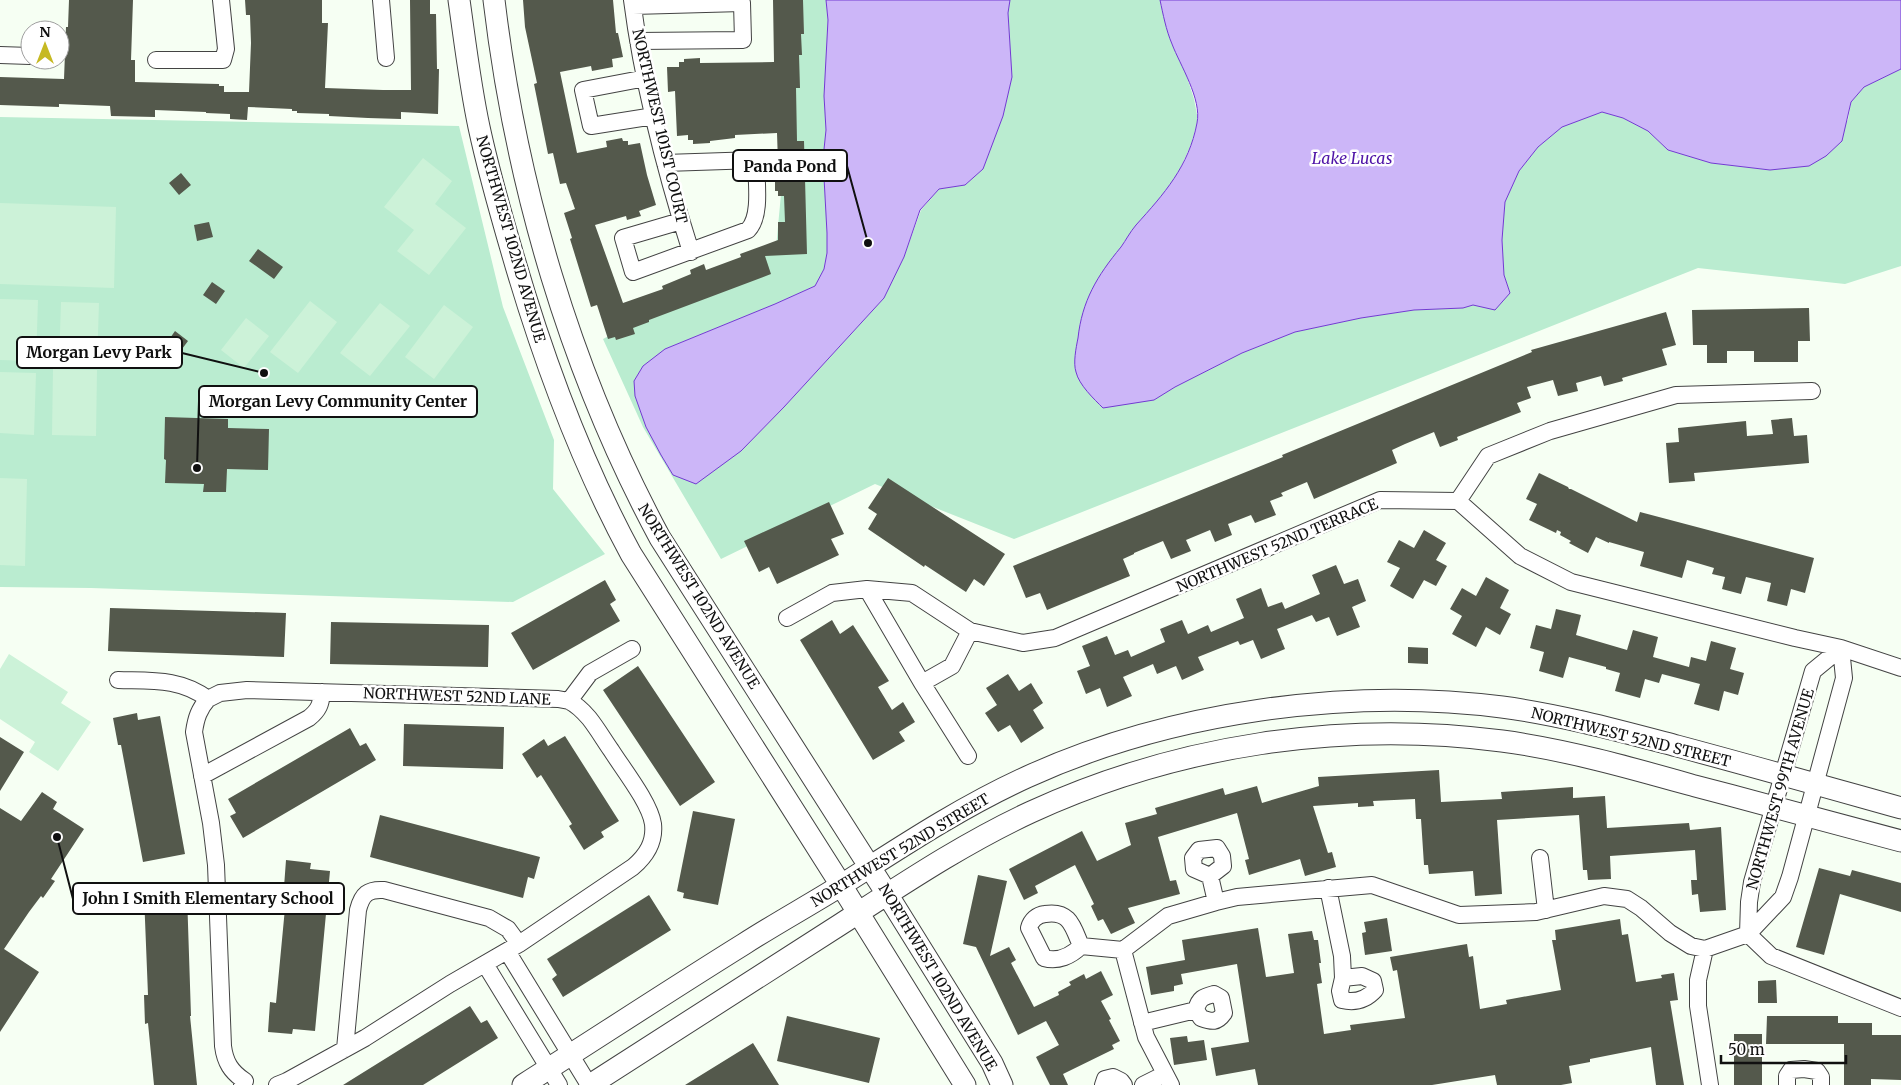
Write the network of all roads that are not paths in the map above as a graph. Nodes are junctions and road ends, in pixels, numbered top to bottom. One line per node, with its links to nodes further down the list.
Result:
1 (221, 0): 10 (street)
2 (381, 0): 9 (street)
3 (459, 0): 42 (street, NORTHWEST 102ND AVENUE)
4 (494, 0): 40 (street, NORTHWEST 102ND AVENUE)
5 (633, 3): 6 (street, NORTHWEST 101ST COURT); 6 (street)
6 (638, 41): 11 (street, NORTHWEST 101ST COURT)
7 (0, 55): 8 (street)
8 (20, 56)
9 (386, 58)
10 (156, 60)
11 (646, 78): 12 (street, NORTHWEST 101ST COURT); 12 (street)
12 (654, 116): 13 (street, NORTHWEST 101ST COURT)
13 (665, 163): 14 (street, NORTHWEST 101ST COURT); 15 (street)
14 (681, 221): 15 (street, NORTHWEST 101ST COURT); 15 (street)
15 (691, 252)
16 (1812, 391): 17 (street)
17 (1458, 500): 20 (street, NORTHWEST 52ND TERRACE); 21 (street)
18 (867, 589): 19 (street, NORTHWEST 52ND TERRACE); 20 (street, NORTHWEST 52ND TERRACE); 25 (street)
19 (787, 618)
20 (970, 631): 25 (street)
21 (1841, 648): 23 (street); 32 (street, NORTHWEST 99TH AVENUE); 34 (street, NORTHWEST 99TH AVENUE)
22 (632, 649): 28 (street, NORTHWEST 52ND LANE)
23 (1901, 668)
24 (118, 680): 27 (street)
25 (922, 683): 31 (street)
26 (322, 692): 27 (street, NORTHWEST 52ND LANE); 28 (street, NORTHWEST 52ND LANE); 33 (street)
27 (208, 699): 33 (street)
28 (569, 701): 50 (street)
29 (1440, 702): 30 (street); 32 (street, NORTHWEST 52ND STREET); 40 (street, NORTHWEST 52ND STREET)
30 (1439, 735): 35 (street, NORTHWEST 52ND STREET); 44 (street, NORTHWEST 52ND STREET)
31 (968, 756)
32 (1782, 775): 34 (street, NORTHWEST 52ND STREET); 35 (street, NORTHWEST 99TH AVENUE)
33 (202, 776): 62 (street)
34 (1815, 784): 36 (street, NORTHWEST 52ND STREET); 37 (street, NORTHWEST 99TH AVENUE)
35 (1775, 807): 37 (street, NORTHWEST 52ND STREET); 48 (street, NORTHWEST 99TH AVENUE)
36 (1901, 808)
37 (1807, 816): 38 (street, NORTHWEST 52ND STREET); 48 (street, NORTHWEST 99TH AVENUE)
38 (1901, 842)
39 (1540, 858): 46 (street)
40 (869, 866): 42 (street, NORTHWEST 52ND STREET); 44 (street, NORTHWEST 102ND AVENUE)
41 (1210, 876): 45 (street)
42 (842, 885): 47 (street, NORTHWEST 102ND AVENUE); 59 (street, NORTHWEST 52ND STREET)
43 (1328, 888): 45 (street); 46 (street); 54 (street)
44 (887, 894): 47 (street, NORTHWEST 52ND STREET); 67 (street, NORTHWEST 102ND AVENUE)
45 (1216, 902): 52 (street)
46 (1546, 910): 51 (street)
47 (859, 912): 65 (street, NORTHWEST 52ND STREET); 66 (street, NORTHWEST 102ND AVENUE)
48 (1748, 934): 51 (street); 55 (street)
49 (1081, 946): 52 (street)
50 (513, 947): 53 (street); 58 (street); 59 (street)
51 (1704, 949): 71 (street)
52 (1123, 950): 57 (street)
53 (486, 964): 58 (street); 60 (street)
54 (1344, 978)
55 (1901, 1008)
56 (1196, 1010): 57 (street)
57 (1142, 1023): 61 (street)
58 (345, 1049): 63 (street)
59 (570, 1055): 60 (street, NORTHWEST 52ND STREET); 65 (street)
60 (553, 1077): 64 (street, NORTHWEST 52ND STREET)
61 (1168, 1080): 70 (street)
62 (248, 1084)
63 (277, 1085)
64 (523, 1085)
65 (590, 1085)
66 (965, 1085)
67 (1002, 1085)
68 (1104, 1085): 69 (street)
69 (1124, 1085)
70 (1143, 1085)
71 (1710, 1085)
72 (1787, 1085): 73 (street)
73 (1821, 1085)

